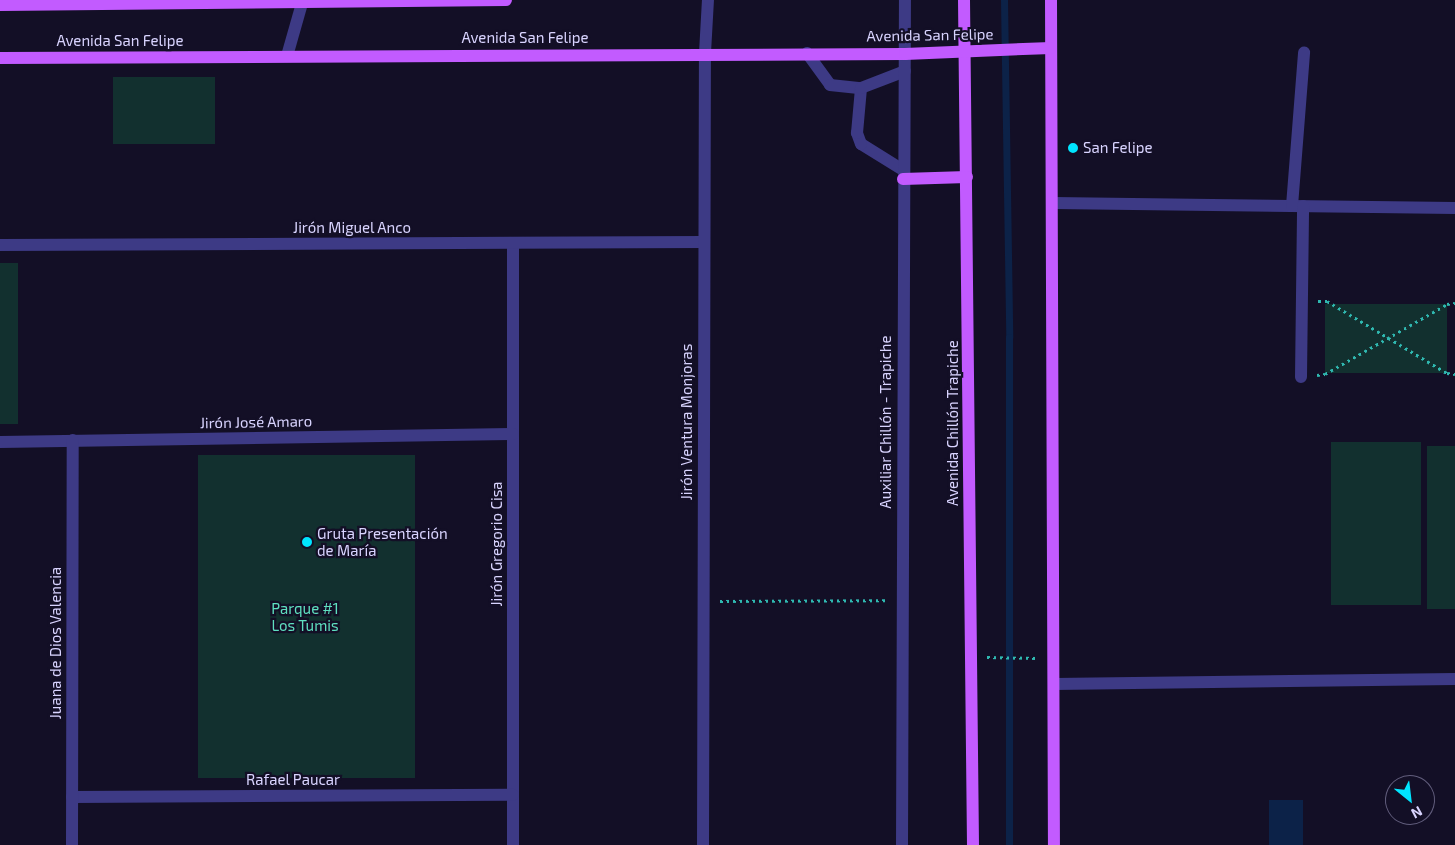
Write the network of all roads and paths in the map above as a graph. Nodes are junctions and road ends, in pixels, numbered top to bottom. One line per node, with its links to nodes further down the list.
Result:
1 (506, 0): 6 (main road)
2 (708, 0): 11 (street, Jirón Ventura Monjoras)
3 (905, 0): 13 (street, Auxiliar Chillón - Trapiche)
4 (964, 0): 9 (main road, Avenida Chillón Trapiche)
5 (1051, 0): 8 (main road)
6 (303, 1): 7 (main road); 14 (street)
7 (0, 5)
8 (1051, 48): 9 (main road, Avenida San Felipe); 20 (main road)
9 (964, 51): 13 (main road, Avenida San Felipe); 19 (main road, Avenida Chillón Trapiche)
10 (1304, 52): 21 (street)
11 (704, 53): 12 (main road, Avenida San Felipe); 14 (main road, Avenida San Felipe); 23 (street, Jirón Ventura Monjoras)
12 (807, 53): 13 (main road, Avenida San Felipe); 17 (street)
13 (905, 54): 16 (street, Auxiliar Chillón - Trapiche)
14 (287, 56): 15 (main road, Avenida San Felipe)
15 (0, 58)
16 (905, 70): 17 (street); 18 (street, Auxiliar Chillón - Trapiche)
17 (861, 88): 18 (street)
18 (903, 174): 19 (main road); 34 (street, Auxiliar Chillón - Trapiche)
19 (967, 177): 36 (main road, Avenida Chillón Trapiche)
20 (1053, 203): 21 (street); 37 (main road)
21 (1297, 206): 22 (street); 26 (street)
22 (1455, 208)
23 (704, 242): 24 (street, Jirón Miguel Anco); 35 (street, Jirón Ventura Monjoras)
24 (513, 243): 25 (street, Jirón Miguel Anco); 31 (street, Jirón Gregorio Cisa)
25 (0, 245)
26 (1302, 302): 28 (path); 30 (street)
27 (1455, 303): 28 (path)
28 (1388, 338): 29 (path); 30 (path)
29 (1455, 374)
30 (1301, 377)
31 (513, 434): 32 (street, Jirón José Amaro); 40 (street, Jirón Gregorio Cisa)
32 (73, 440): 33 (street, Jirón José Amaro); 41 (street, Juana de Dios Valencia)
33 (0, 442)
34 (902, 600): 35 (path); 45 (street, Auxiliar Chillón - Trapiche)
35 (703, 601): 44 (street, Jirón Ventura Monjoras)
36 (971, 657): 37 (path); 46 (main road, Avenida Chillón Trapiche)
37 (1054, 658): 39 (main road)
38 (1455, 679): 39 (street)
39 (1054, 684): 47 (main road)
40 (513, 795): 41 (street, Rafael Paucar); 43 (street, Jirón Gregorio Cisa)
41 (72, 797): 42 (street, Juana de Dios Valencia)
42 (72, 845)
43 (513, 845)
44 (702, 845)
45 (902, 845)
46 (972, 845)
47 (1054, 845)

